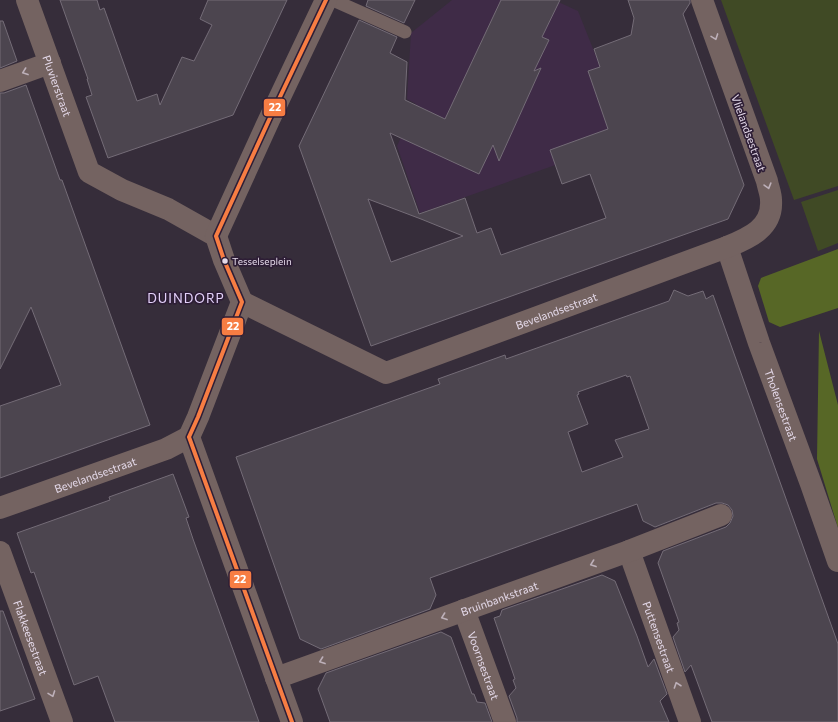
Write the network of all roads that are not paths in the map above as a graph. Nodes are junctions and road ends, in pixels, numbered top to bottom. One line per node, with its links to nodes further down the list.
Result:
1 (27, 0): 6 (street, Pluvierstraat)
2 (326, 0): 8 (street)
3 (333, 0): 5 (lane)
4 (702, 0): 9 (street, Vlielandsestraat, one-way to 9)
5 (405, 32)
6 (50, 63): 7 (street, one-way to 7); 8 (street, Pluvierstraat)
7 (0, 81)
8 (216, 236): 10 (street)
9 (727, 247): 10 (street, Bevelandsestraat); 16 (street, Tholensestraat)
10 (242, 302): 11 (street)
11 (189, 437): 12 (street, Bevelandsestraat); 18 (street)
12 (0, 508)
13 (721, 515): 14 (street, Bruinbankstraat)
14 (629, 551): 17 (street, Bruinbankstraat, one-way to 17); 22 (street, Puttensestraat, one-way to 14)
15 (0, 552): 19 (street, Flakkeesestraat, one-way to 19)
16 (838, 562)
17 (464, 610): 18 (street, Bruinbankstraat, one-way to 18); 21 (street, Voornsestraat)
18 (276, 678): 20 (street)
19 (62, 722)
20 (292, 722)
21 (505, 722)
22 (690, 722)

